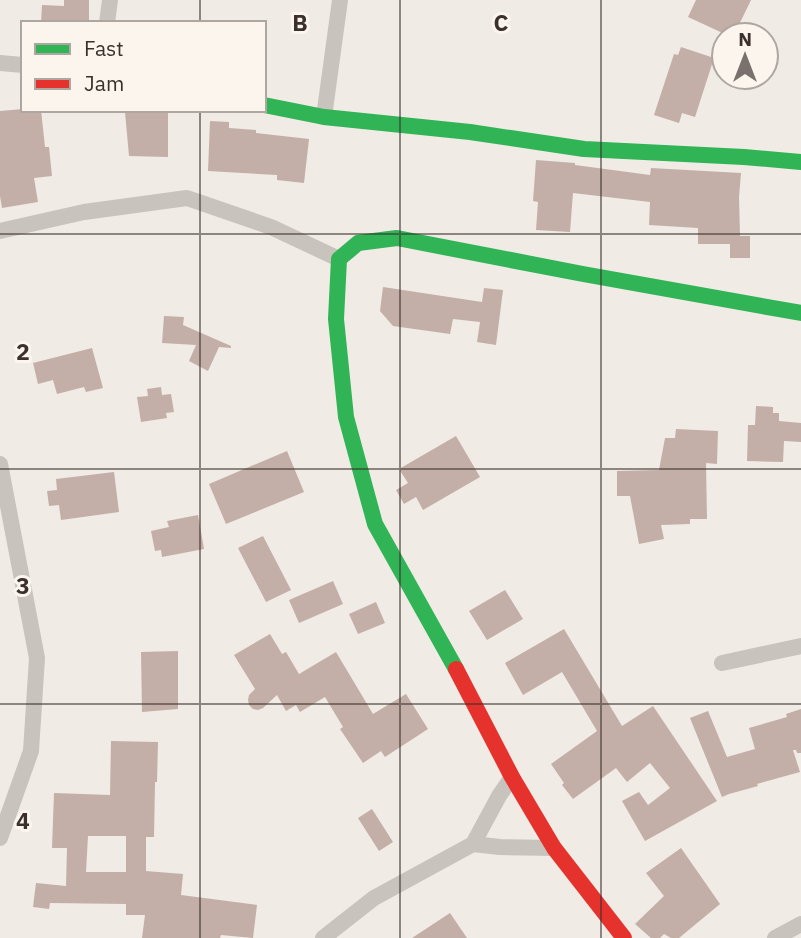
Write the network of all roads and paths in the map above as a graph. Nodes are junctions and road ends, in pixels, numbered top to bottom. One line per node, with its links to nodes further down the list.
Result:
1 (110, 0): 3 (street)
2 (340, 0): 7 (street)
3 (107, 21)
4 (0, 63): 5 (street)
5 (21, 65)
6 (266, 106): 7 (street)
7 (324, 117): 8 (street)
8 (801, 162)
9 (0, 231): 10 (street)
10 (339, 258): 11 (street); 15 (street)
11 (801, 313)
12 (0, 464): 16 (street)
13 (801, 646): 14 (street)
14 (722, 663)
15 (512, 777): 17 (street); 18 (street)
16 (0, 838)
17 (473, 844): 18 (street); 20 (street)
18 (554, 848): 21 (street)
19 (801, 924): 22 (street)
20 (323, 938)
21 (624, 938)
22 (775, 938)

